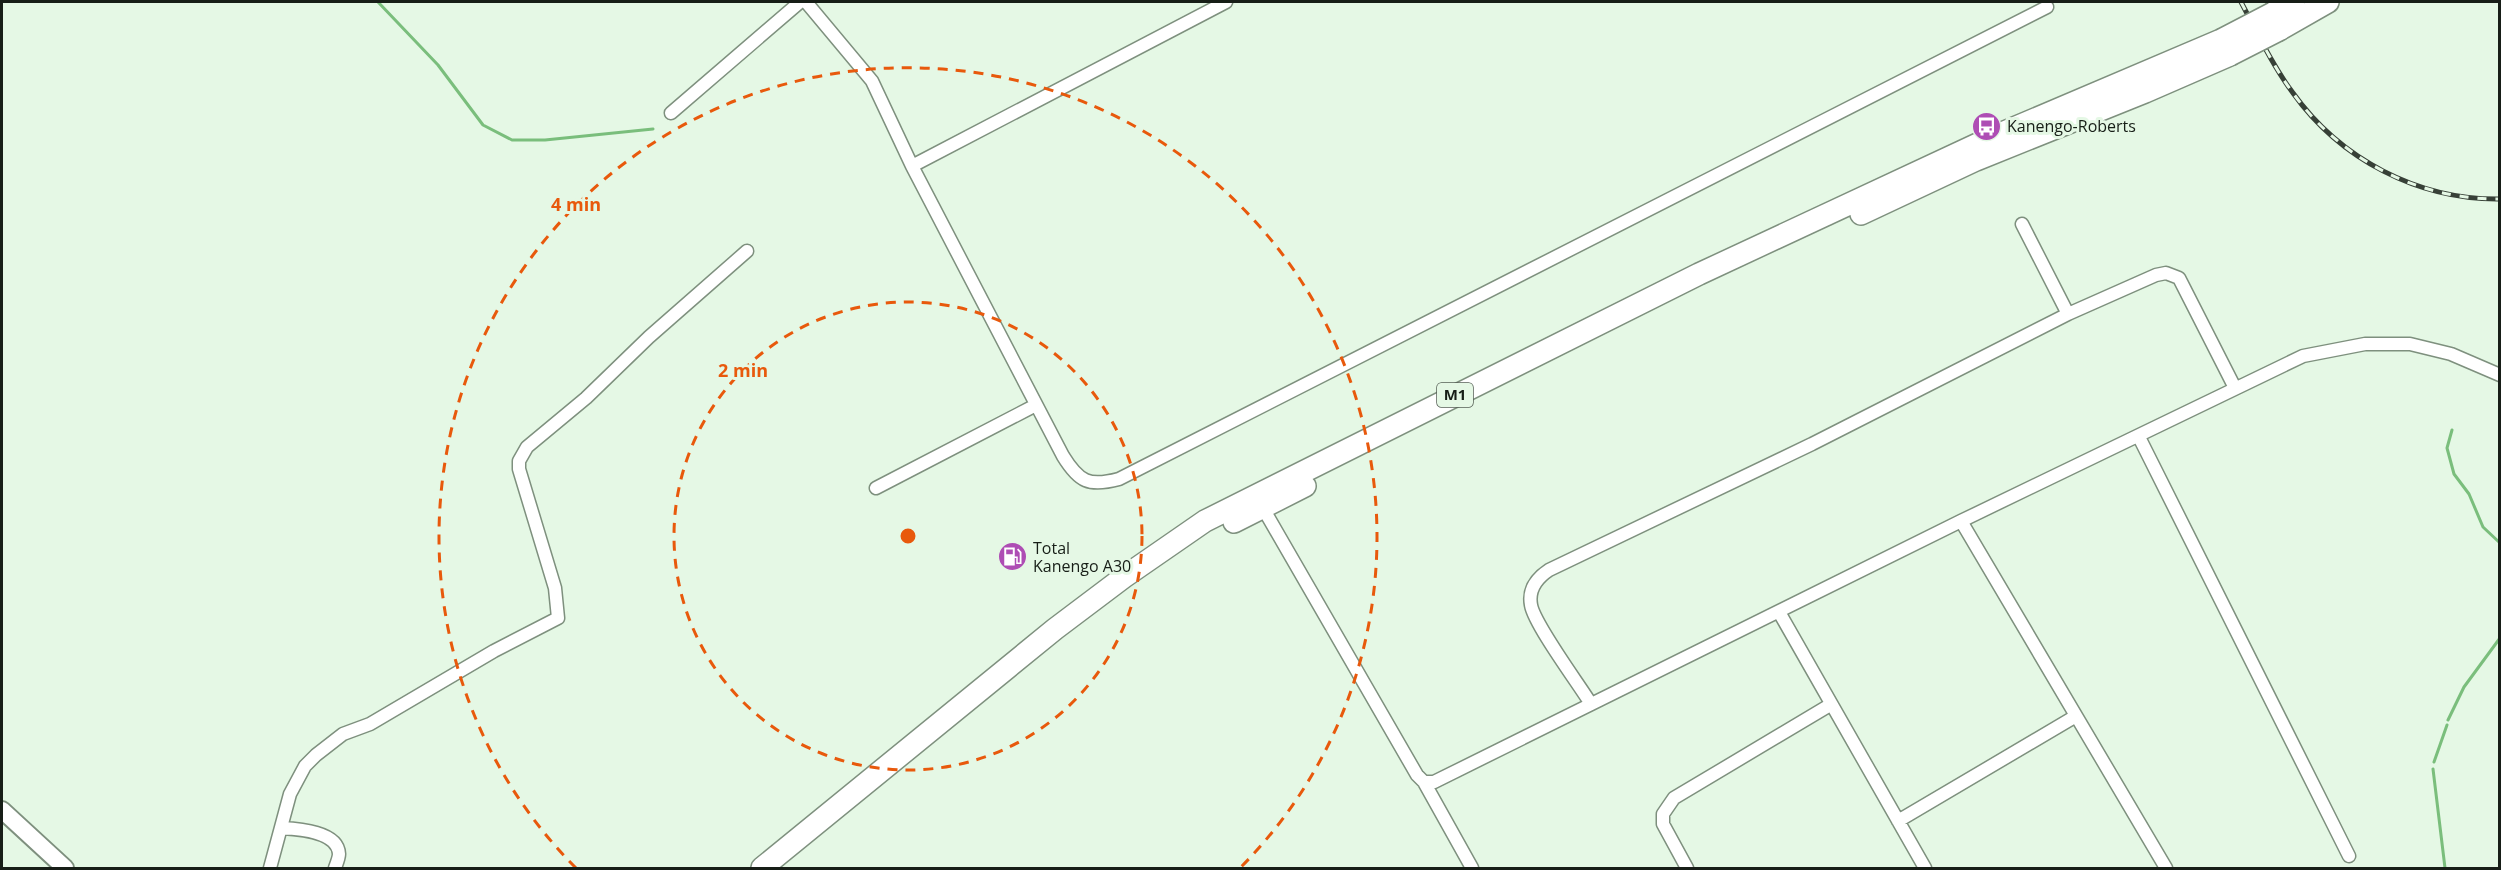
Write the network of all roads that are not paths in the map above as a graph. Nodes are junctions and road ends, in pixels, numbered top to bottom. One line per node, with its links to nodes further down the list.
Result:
1 (800, 2): 8 (street)
2 (806, 2): 9 (street)
3 (1226, 2): 9 (street)
4 (2294, 2): 7 (highway, M1)
5 (2328, 2): 7 (highway, M1)
6 (2047, 7): 15 (street)
7 (2276, 22): 18 (highway, M1, bridge)
8 (671, 113)
9 (912, 166): 15 (street)
10 (2022, 224): 12 (street)
11 (747, 251): 27 (street)
12 (2068, 314): 14 (street); 21 (street)
13 (2499, 375): 14 (street)
14 (2235, 388): 16 (street)
15 (1036, 405): 17 (street)
16 (2139, 437): 19 (street); 28 (street)
17 (876, 488)
18 (1259, 501): 24 (street); 32 (highway, M1); 33 (highway, M1)
19 (1961, 521): 20 (street); 23 (street)
20 (1779, 612): 21 (street); 22 (street)
21 (1591, 704): 24 (street)
22 (1830, 705): 26 (street); 35 (street)
23 (2076, 716): 26 (street); 37 (street)
24 (1424, 782): 34 (street)
25 (2, 810): 29 (street)
26 (1898, 821): 36 (street)
27 (281, 828): 30 (street); 31 (street)
28 (2349, 856)
29 (65, 868)
30 (270, 868)
31 (335, 868)
32 (762, 868)
33 (783, 868)
34 (1472, 868)
35 (1687, 868)
36 (1925, 868)
37 (2166, 868)

